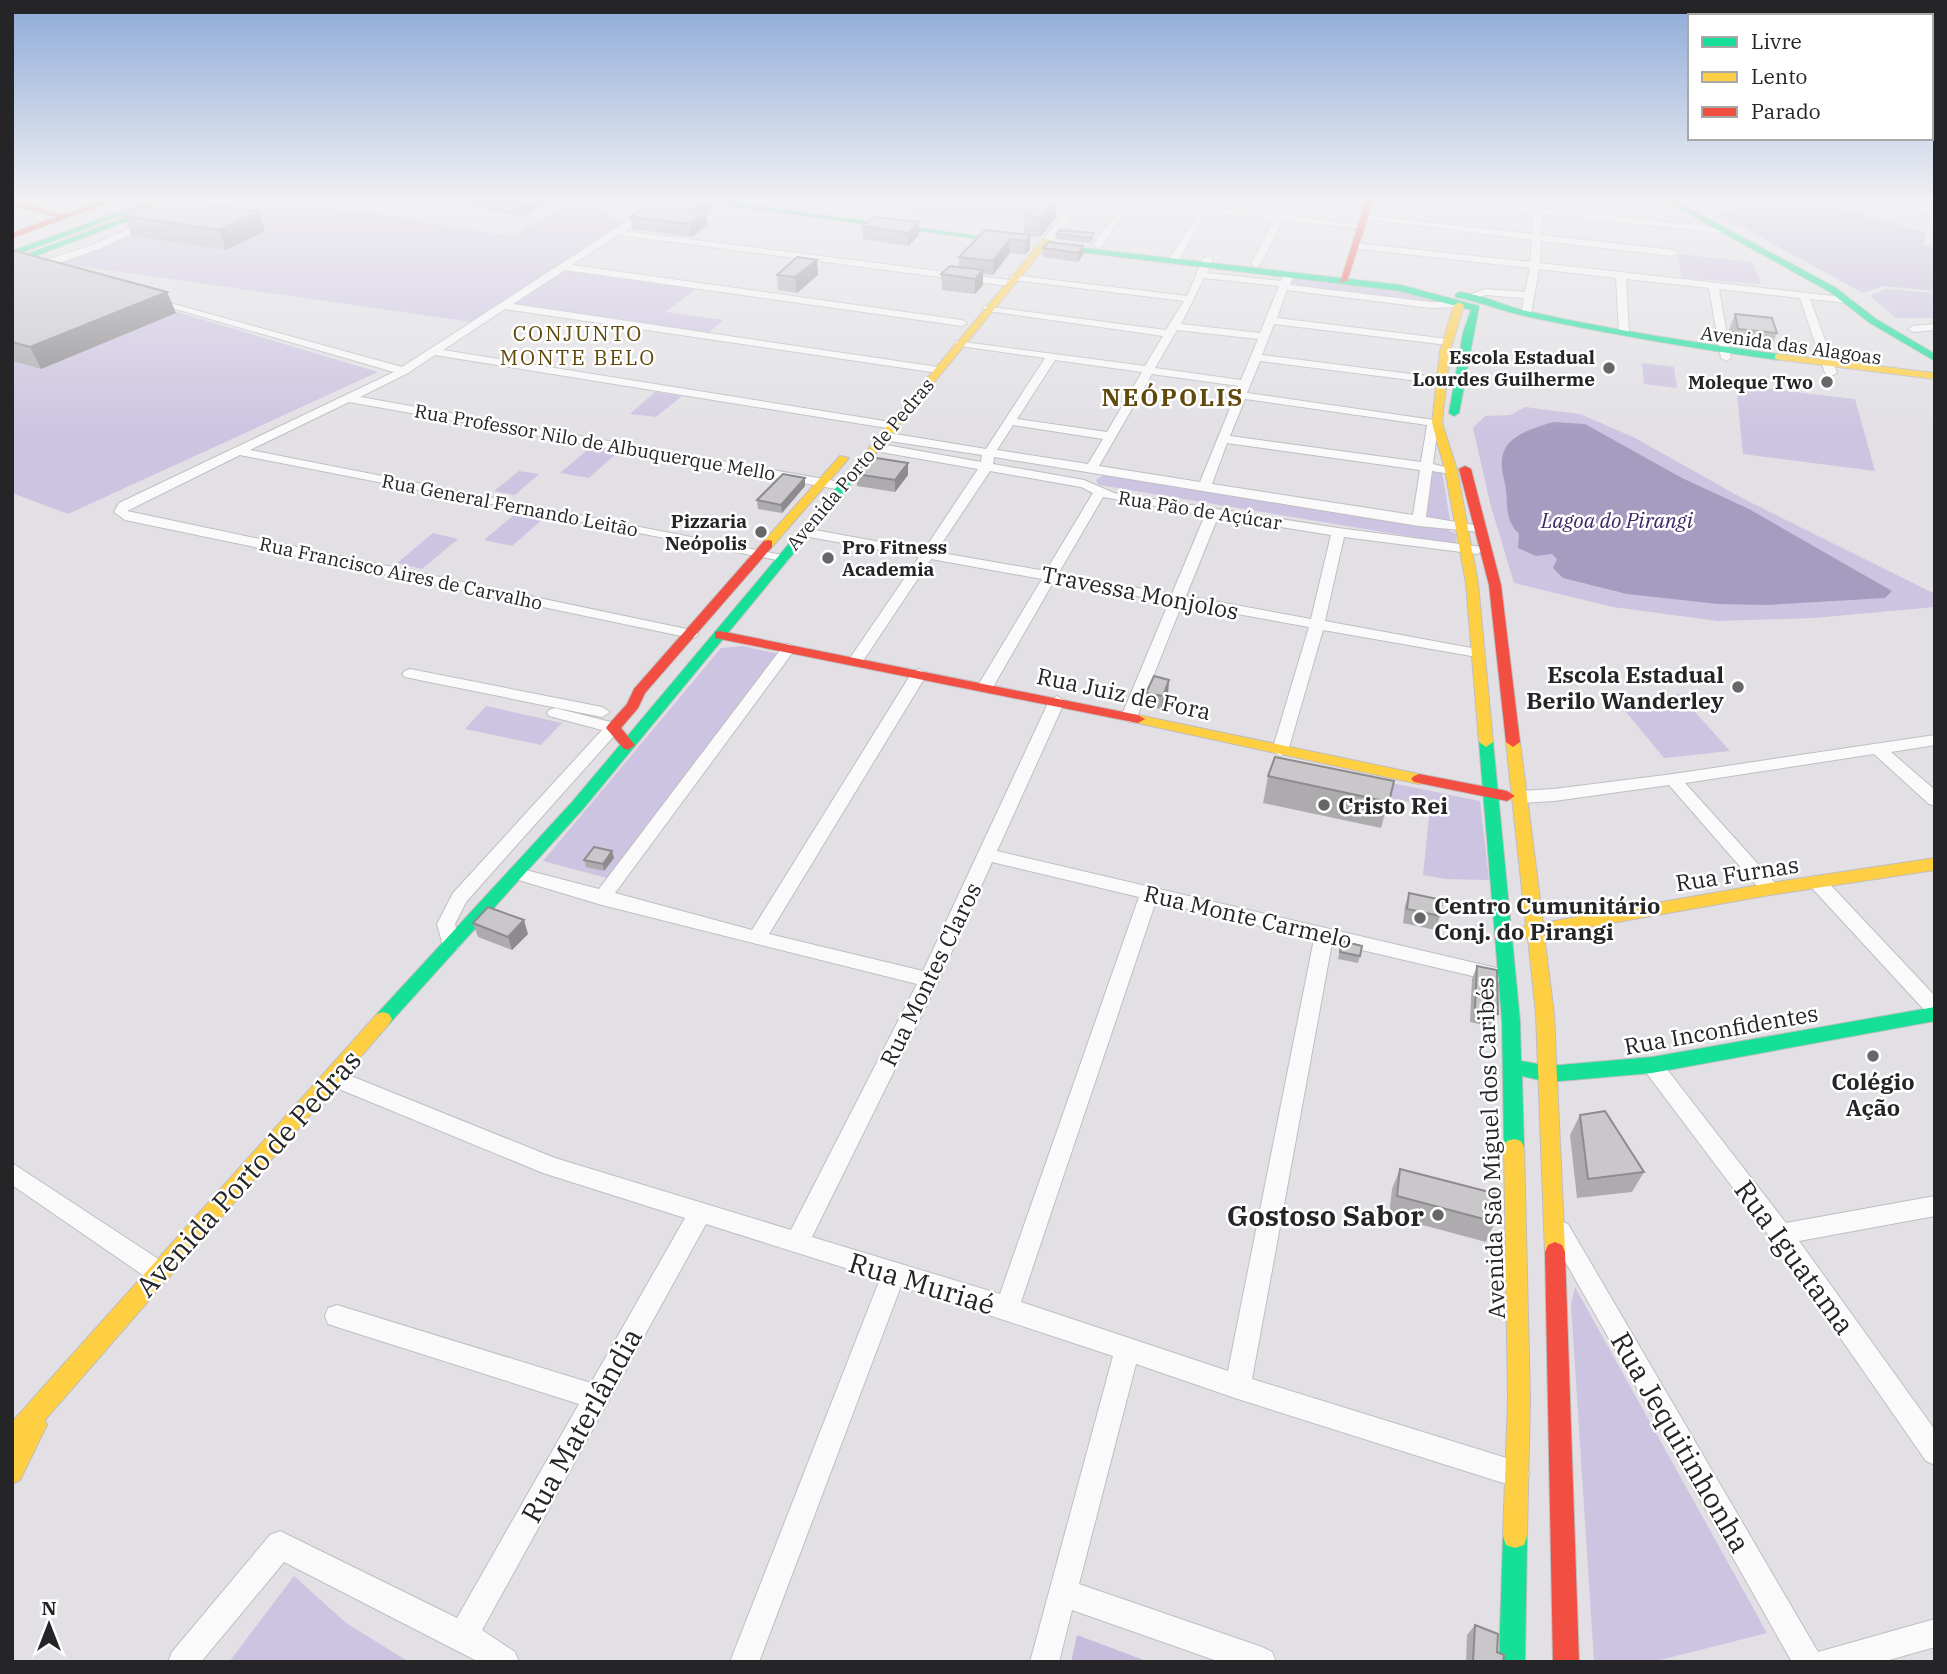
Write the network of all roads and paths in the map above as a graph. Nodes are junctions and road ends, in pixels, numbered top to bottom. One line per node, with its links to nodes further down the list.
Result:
1 (547, 277): 23 (street)
2 (649, 277): 27 (street)
3 (982, 277): 14 (street)
4 (1010, 277): 14 (main road, Avenida Porto de Pedras)
5 (1200, 277): 20 (street)
6 (1261, 277): 15 (main road, Avenida das Alagoas)
7 (1338, 277): 13 (main road, Avenida das Alagoas)
8 (1533, 277): 19 (street)
9 (1621, 277): 31 (street)
10 (1695, 277): 16 (street)
11 (1806, 277): 21 (main road)
12 (1822, 277): 35 (main road)
13 (1344, 278): 15 (main road, Avenida das Alagoas); 22 (main road, Avenida das Alagoas)
14 (1007, 280): 20 (street); 24 (main road, Avenida Porto de Pedras); 27 (main road, Avenida Porto de Pedras)
15 (1286, 282): 22 (street); 26 (street)
16 (1714, 286): 18 (street); 37 (street)
17 (136, 294): 46 (street)
18 (1804, 295): 21 (street); 43 (street)
19 (1531, 296): 22 (street, Avenida das Alagoas); 25 (street)
20 (1189, 299): 30 (street)
21 (1847, 300): 40 (main road)
22 (1469, 302): 25 (main road, Avenida das Alagoas); 34 (main road, Avenida São Miguel dos Caribés); 37 (main road, Avenida das Alagoas); 42 (main road)
23 (504, 306): 36 (street); 44 (street)
24 (988, 309): 30 (street); 33 (main road, Avenida Porto de Pedras)
25 (1526, 314): 31 (main road, Avenida das Alagoas)
26 (1271, 320): 32 (street); 34 (street)
27 (962, 323): 44 (main road, Avenida Porto de Pedras)
28 (1935, 327): 29 (street)
29 (1913, 329)
30 (1171, 330): 32 (street); 45 (street)
31 (1624, 332): 37 (main road, Avenida das Alagoas)
32 (1264, 337): 39 (street)
33 (960, 342): 38 (street); 44 (main road, Avenida Porto de Pedras)
34 (1448, 342): 41 (main road, Avenida São Miguel dos Caribés)
35 (1935, 349)
36 (434, 352): 46 (street); 54 (street, Rua Pão de Açúcar)
37 (1725, 355): 43 (main road, Avenida das Alagoas)
38 (1051, 357): 45 (street); 52 (street)
39 (1256, 357): 48 (street); 50 (street)
40 (1935, 358)
41 (1444, 361): 42 (main road); 48 (main road, Avenida São Miguel dos Caribés)
42 (1463, 363): 71 (main road)
43 (1829, 368): 47 (main road, Avenida das Alagoas); 49 (main road, Avenida das Alagoas)
44 (931, 369): 54 (main road, Avenida Porto de Pedras)
45 (1146, 370): 50 (street); 55 (street)
46 (404, 371): 51 (street)
47 (1935, 376)
48 (1442, 381): 53 (main road, Avenida São Miguel dos Caribés)
49 (1935, 386)
50 (1243, 389): 53 (street); 56 (street)
51 (348, 398): 57 (street); 64 (street, Rua Professor Nilo de Albuquerque Mello)
52 (1009, 421): 55 (street); 58 (street)
53 (1435, 423): 60 (street, Avenida São Miguel dos Caribés); 62 (main road, Avenida São Miguel dos Caribés)
54 (882, 433): 58 (street, Rua Pão de Açúcar); 64 (main road, Avenida Porto de Pedras); 65 (main road, Avenida Porto de Pedras)
55 (1109, 436): 61 (street)
56 (1223, 439): 60 (street); 66 (street)
57 (238, 451): 77 (street, Rua General Fernando Leitão); 82 (street, Rua Francisco Aires de Carvalho)
58 (988, 460): 59 (street, Rua Pão de Açúcar); 63 (street, Rua Pão de Açúcar); 76 (street)
59 (1051, 462): 61 (street, Rua Pão de Açúcar); 63 (street)
60 (1427, 468): 62 (street); 69 (street, Avenida São Miguel dos Caribés)
61 (1091, 469): 66 (street, Rua Pão de Açúcar)
62 (1451, 470): 70 (main road, Avenida São Miguel dos Caribés)
63 (1041, 477): 67 (street, Rua Pão de Açúcar)
64 (823, 482): 65 (street, Rua Professor Nilo de Albuquerque Mello); 77 (main road, Avenida Porto de Pedras)
65 (842, 486): 72 (main road, Avenida Porto de Pedras)
66 (1204, 487): 69 (street, Rua Pão de Açúcar)
67 (1100, 491): 68 (street, Rua Pão de Açúcar); 79 (street)
68 (1213, 512): 73 (street, Rua Pão de Açúcar); 80 (street)
69 (1419, 522): 70 (street, Rua Pão de Açúcar)
70 (1462, 528): 71 (street, Rua Pão de Açúcar); 74 (main road, Avenida São Miguel dos Caribés)
71 (1482, 530): 75 (main road)
72 (804, 532): 76 (street, Travessa Monjolos); 78 (main road, Avenida Porto de Pedras)
73 (1338, 532): 74 (street, Rua Pão de Açúcar); 81 (street)
74 (1466, 549): 75 (street, Rua Pão de Açúcar); 85 (main road, Avenida São Miguel dos Caribés)
75 (1488, 551): 103 (main road)
76 (928, 553): 79 (street, Travessa Monjolos); 86 (street)
77 (763, 554): 78 (street, Rua General Fernando Leitão); 82 (main road, Avenida Porto de Pedras)
78 (782, 559): 83 (main road, Avenida Porto de Pedras)
79 (1051, 575): 80 (street, Travessa Monjolos); 90 (street)
80 (1178, 599): 81 (street, Travessa Monjolos); 94 (street)
81 (1317, 625): 85 (street, Travessa Monjolos); 100 (street)
82 (691, 634): 91 (main road, Avenida Porto de Pedras)
83 (720, 635): 84 (main road, Rua Juiz de Fora); 96 (main road, Avenida Porto de Pedras)
84 (789, 648): 86 (main road, Rua Juiz de Fora); 111 (street)
85 (1477, 653): 102 (main road, Avenida São Miguel dos Caribés)
86 (856, 662): 88 (main road, Rua Juiz de Fora)
87 (410, 674): 89 (street)
88 (919, 674): 90 (main road, Rua Juiz de Fora); 115 (street)
89 (461, 686): 93 (street); 95 (street)
90 (985, 687): 92 (main road, Rua Juiz de Fora)
91 (639, 692): 93 (main road); 95 (main road, Avenida Porto de Pedras)
92 (1057, 701): 94 (main road, Rua Juiz de Fora); 105 (street, Rua Montes Claros)
93 (602, 712)
94 (1129, 717): 100 (main road, Rua Juiz de Fora)
95 (615, 725): 96 (main road); 98 (main road); 116 (street, Avenida Porto de Pedras)
96 (641, 730): 98 (main road, Avenida Porto de Pedras)
97 (1935, 740): 99 (street)
98 (628, 745): 107 (main road, Avenida Porto de Pedras)
99 (1877, 748): 101 (street); 104 (street)
100 (1280, 751): 102 (main road, Rua Juiz de Fora)
101 (1673, 779): 103 (street); 109 (street)
102 (1492, 795): 103 (main road, Rua Juiz de Fora); 114 (main road, Avenida São Miguel dos Caribés)
103 (1518, 797): 112 (main road)
104 (1935, 800)
105 (987, 855): 110 (street, Rua Monte Carmelo); 118 (street, Rua Montes Claros)
106 (1935, 864): 108 (main road, Rua Furnas)
107 (518, 874): 111 (street); 116 (main road, Avenida Porto de Pedras)
108 (1817, 883): 109 (main road, Rua Furnas); 119 (street)
109 (1770, 889): 112 (main road, Rua Furnas)
110 (1150, 893): 113 (street, Rua Monte Carmelo); 133 (street)
111 (602, 898): 115 (street)
112 (1535, 930): 114 (main road, Rua Furnas); 123 (main road)
113 (1324, 934): 117 (street, Rua Monte Carmelo); 136 (street)
114 (1505, 935): 117 (main road, Avenida São Miguel dos Caribés)
115 (757, 939): 118 (street)
116 (451, 944): 124 (main road, Avenida Porto de Pedras)
117 (1508, 978): 122 (main road, Avenida São Miguel dos Caribés)
118 (929, 980): 130 (street, Rua Montes Claros)
119 (1935, 1009)
120 (1935, 1014): 121 (main road, Rua Inconfidentes)
121 (1652, 1065): 123 (main road, Rua Inconfidentes); 129 (street, Rua Iguatama)
122 (1513, 1067): 123 (main road, Rua Inconfidentes); 142 (main road, Avenida São Miguel dos Caribés)
123 (1549, 1074): 128 (main road)
124 (334, 1078): 127 (street, Rua Muriaé); 131 (main road, Avenida Porto de Pedras)
125 (12, 1173): 131 (street)
126 (1935, 1206): 129 (street)
127 (699, 1214): 130 (street, Rua Muriaé); 137 (street, Rua Materlândia)
128 (1555, 1222): 152 (main road); 153 (street, Rua Jequitinhonha)
129 (1781, 1234): 140 (street, Rua Iguatama)
130 (796, 1244): 132 (street, Rua Muriaé)
131 (158, 1272): 138 (main road, Avenida Porto de Pedras)
132 (894, 1274): 133 (street, Rua Muriaé); 148 (street)
133 (1007, 1308): 135 (street, Rua Muriaé)
134 (337, 1316): 137 (street)
135 (1127, 1350): 136 (street, Rua Muriaé); 143 (street)
136 (1238, 1387): 142 (street, Rua Muriaé)
137 (595, 1397): 145 (street, Rua Materlândia)
138 (46, 1403): 139 (main road, Avenida Porto de Pedras); 141 (main road, Avenida Porto de Pedras)
139 (12, 1440)
140 (1935, 1452)
141 (12, 1472)
142 (1516, 1474): 151 (main road, Avenida São Miguel dos Caribés)
143 (1064, 1593): 149 (street); 150 (street)
144 (1935, 1633): 154 (street)
145 (463, 1636): 146 (street); 147 (street)
146 (182, 1662)
147 (505, 1662)
148 (744, 1662)
149 (1044, 1662)
150 (1262, 1662)
151 (1512, 1662)
152 (1566, 1662)
153 (1808, 1662)
154 (1828, 1662)

